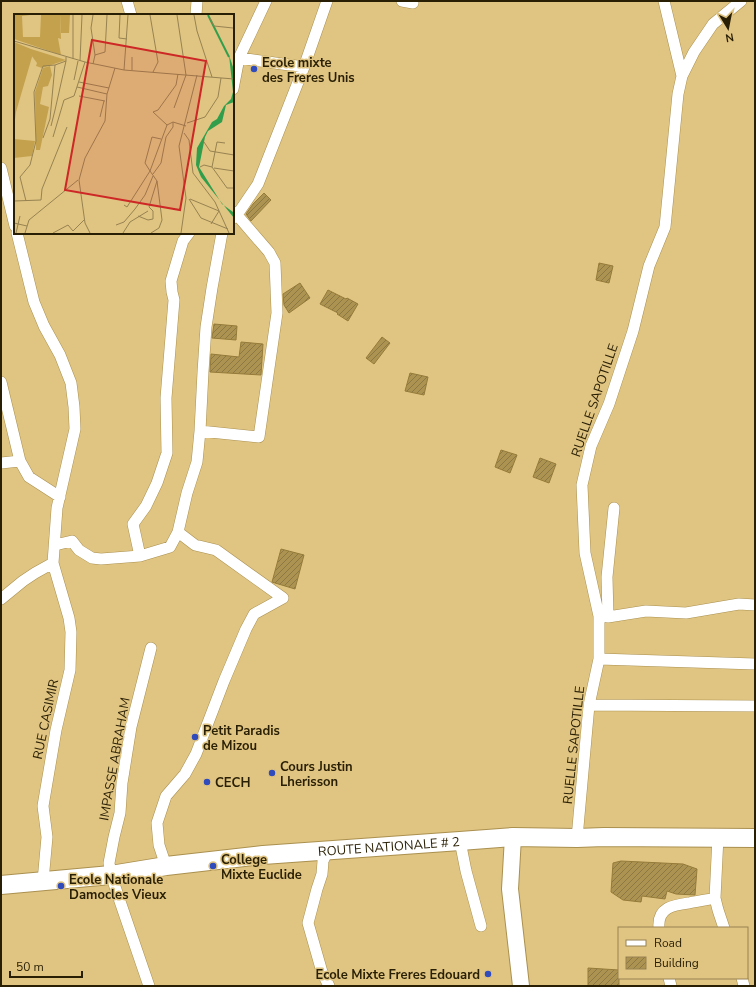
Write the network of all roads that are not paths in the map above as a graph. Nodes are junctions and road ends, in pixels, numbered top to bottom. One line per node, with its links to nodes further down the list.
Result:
1 (127, 1): 7 (street)
2 (197, 1): 8 (street)
3 (266, 1): 9 (street)
4 (328, 1): 10 (street)
5 (664, 1): 11 (street, RUELLE SAPOTILLE)
6 (741, 1): 11 (street)
7 (132, 14)
8 (196, 14)
9 (238, 58): 10 (street); 12 (street)
10 (304, 67): 14 (street)
11 (682, 76): 31 (street, RUELLE SAPOTILLE)
12 (234, 83)
13 (1, 168): 15 (street)
14 (234, 215): 20 (street)
15 (14, 222)
16 (17, 234): 23 (street, RUE CASIMIR)
17 (188, 234): 27 (street)
18 (222, 234): 20 (street)
19 (1, 382): 21 (street)
20 (200, 431): 25 (street)
21 (20, 461): 22 (street); 23 (street)
22 (1, 463)
23 (60, 497): 26 (street, RUE CASIMIR)
24 (614, 508): 31 (street)
25 (178, 532): 27 (street); 43 (street)
26 (54, 545): 27 (street); 28 (street, RUE CASIMIR)
27 (140, 556)
28 (53, 564): 29 (street); 45 (street, RUE CASIMIR)
29 (1, 599)
30 (755, 606): 31 (street)
31 (604, 617): 33 (street, RUELLE SAPOTILLE)
32 (151, 648): 44 (street, IMPASSE ABRAHAM)
33 (599, 659): 34 (street); 35 (street, RUELLE SAPOTILLE)
34 (755, 664)
35 (589, 705): 36 (street); 39 (street, RUELLE SAPOTILLE)
36 (755, 706)
37 (513, 837): 39 (main road, ROUTE NATIONALE # 2); 41 (main road, ROUTE NATIONALE # 2); 53 (street)
38 (718, 837): 39 (main road, ROUTE NATIONALE # 2); 40 (main road, ROUTE NATIONALE # 2); 47 (street)
39 (578, 838)
40 (755, 838)
41 (460, 841): 42 (main road, ROUTE NATIONALE # 2); 48 (street)
42 (328, 850): 43 (main road, ROUTE NATIONALE # 2); 52 (street)
43 (166, 866): 44 (main road, ROUTE NATIONALE # 2)
44 (111, 875): 45 (main road, ROUTE NATIONALE # 2); 51 (street, IMPASSE ABRAHAM)
45 (43, 881): 46 (main road, ROUTE NATIONALE # 2)
46 (1, 885)
47 (715, 898): 49 (street); 50 (street)
48 (481, 926)
49 (659, 927)
50 (724, 927)
51 (149, 986)
52 (329, 986)
53 (521, 986)

